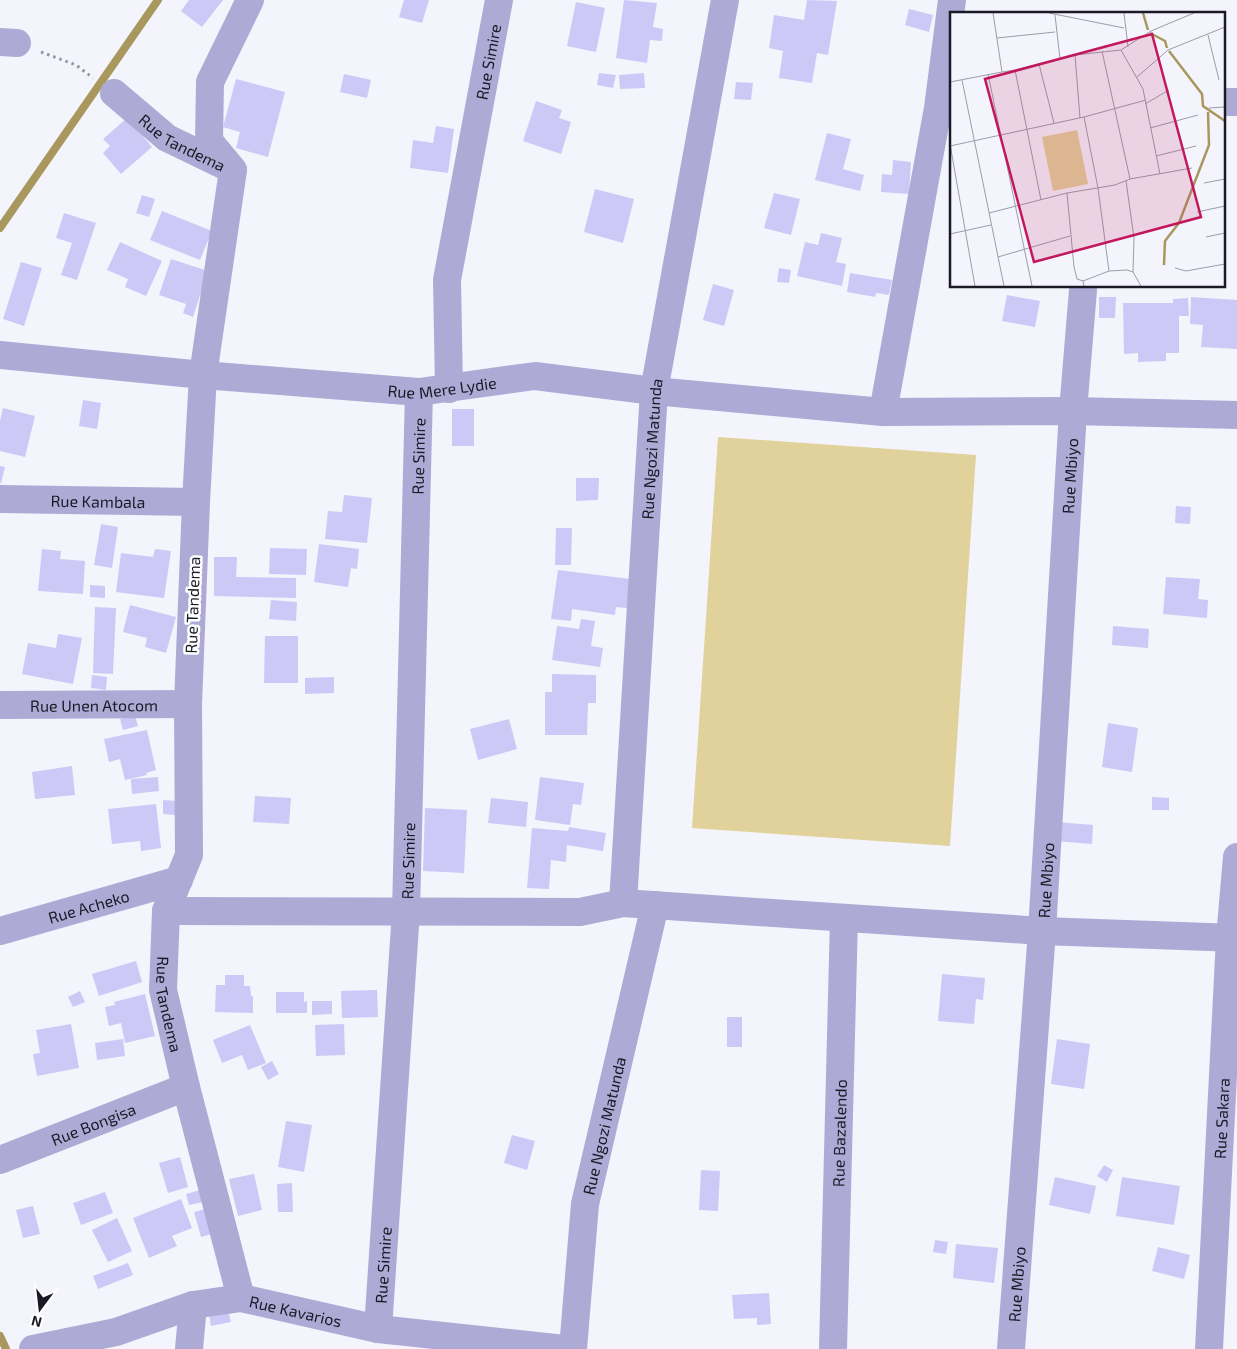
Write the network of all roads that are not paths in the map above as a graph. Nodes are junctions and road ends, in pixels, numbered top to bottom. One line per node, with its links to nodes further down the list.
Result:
1 (250, 0): 9 (street)
2 (499, 0): 13 (street, Rue Simire)
3 (725, 0): 14 (street, Rue Ngozi Matunda)
4 (950, 27): 8 (street)
5 (114, 94): 9 (street, Rue Tandema)
6 (1224, 102): 7 (street)
7 (1237, 102)
8 (944, 108): 17 (street)
9 (233, 170): 12 (street, Rue Tandema)
10 (1083, 290): 16 (street, Rue Mbiyo)
11 (0, 355): 12 (street, Rue Mere Lydie)
12 (203, 375): 15 (street, Rue Mere Lydie); 20 (street, Rue Tandema)
13 (449, 389): 14 (street, Rue Mere Lydie); 15 (street, Rue Mere Lydie)
14 (654, 391): 17 (street, Rue Mere Lydie); 25 (street, Rue Ngozi Matunda)
15 (418, 392): 28 (street, Rue Simire)
16 (1073, 411): 17 (street, Rue Mere Lydie); 18 (street, Rue Mere Lydie); 31 (street, Rue Mbiyo)
17 (883, 412)
18 (1237, 415)
19 (0, 499): 20 (street, Rue Kambala)
20 (196, 502): 21 (street, Rue Tandema)
21 (188, 704): 22 (street, Rue Unen Atocom); 24 (street, Rue Tandema)
22 (0, 705)
23 (1237, 857): 32 (street, Rue Sakara)
24 (179, 880): 27 (street, Rue Tandema); 30 (street, Rue Acheko)
25 (623, 903): 26 (street); 28 (street)
26 (655, 905): 29 (street); 41 (street, Rue Ngozi Matunda)
27 (166, 911): 28 (street); 33 (street, Rue Tandema)
28 (406, 911): 37 (street, Rue Simire)
29 (844, 918): 31 (street); 42 (street, Rue Bazalendo)
30 (0, 931)
31 (1042, 931): 32 (street); 43 (street, Rue Mbiyo)
32 (1234, 938): 44 (street, Rue Sakara)
33 (186, 1087): 34 (street, Rue Bongisa); 35 (street, Rue Tandema)
34 (0, 1160)
35 (241, 1298): 36 (street, Rue Kavarios); 37 (street, Rue Kavarios)
36 (193, 1304): 38 (street, Rue Kavarios); 39 (street)
37 (378, 1329): 40 (street, Rue Kavarios)
38 (33, 1349)
39 (189, 1349)
40 (565, 1349)
41 (573, 1349)
42 (833, 1349)
43 (1011, 1349)
44 (1209, 1349)

